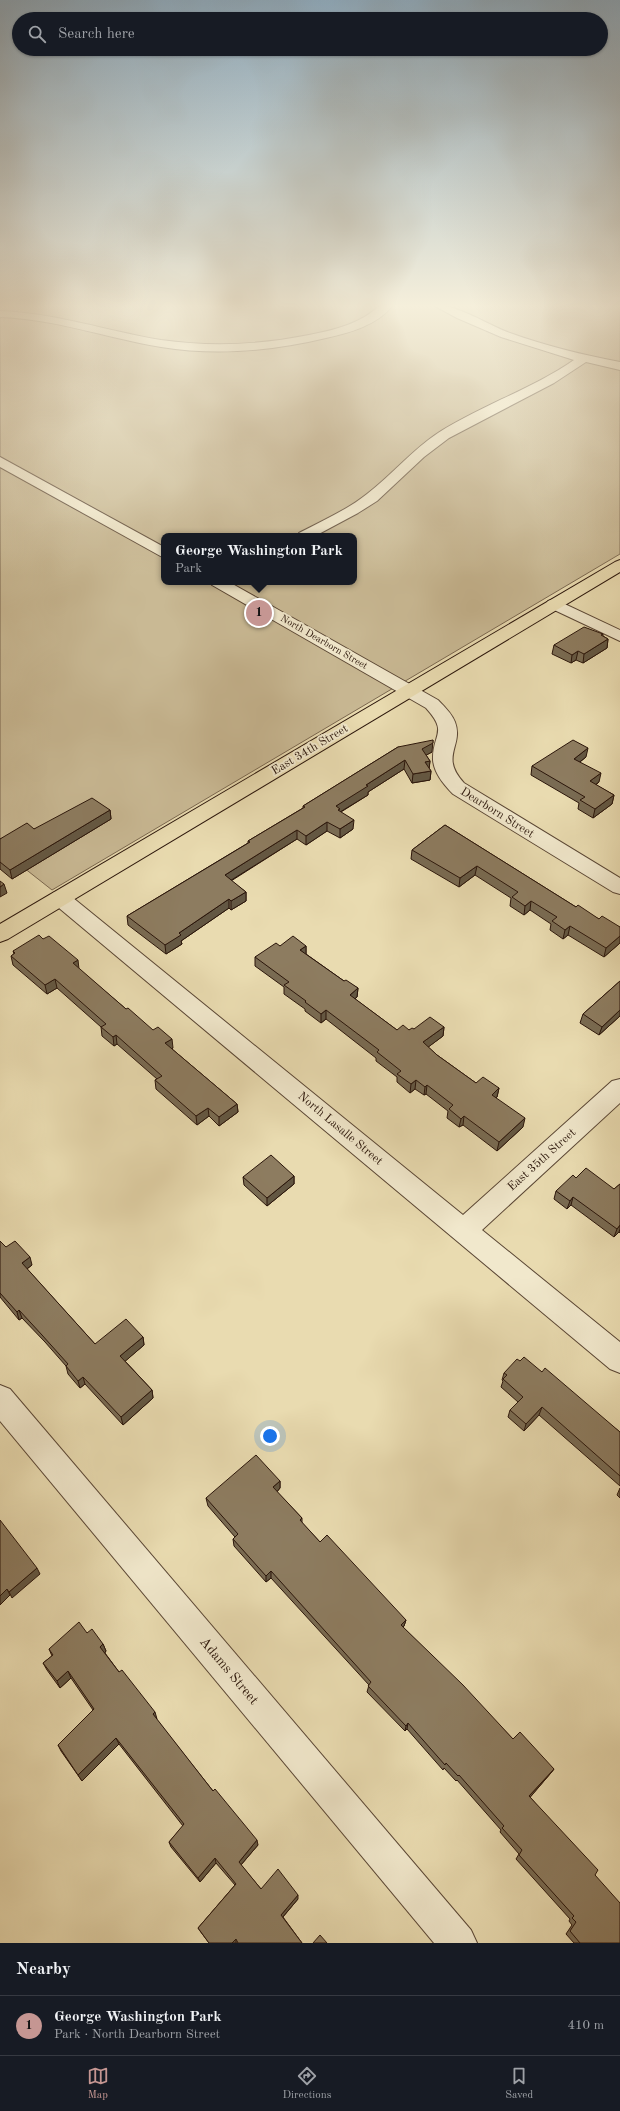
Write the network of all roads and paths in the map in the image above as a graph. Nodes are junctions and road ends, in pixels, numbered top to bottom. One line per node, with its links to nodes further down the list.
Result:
1 (518, 396): 3 (street)
2 (0, 461): 4 (street)
3 (310, 533)
4 (161, 551)
5 (620, 565): 7 (main road, East 34th Street)
6 (223, 585): 9 (street, North Dearborn Street)
7 (554, 604): 8 (street); 9 (main road, East 34th Street)
8 (620, 636)
9 (409, 691): 10 (street, Dearborn Street); 11 (main road, East 34th Street)
10 (620, 887)
11 (60, 898): 12 (main road, East 34th Street); 14 (street, North Lasalle Street)
12 (0, 934)
13 (620, 1088): 14 (street, East 35th Street)
14 (464, 1231): 15 (street, North Lasalle Street)
15 (620, 1360)
16 (0, 1399): 17 (street, Adams Street)
17 (458, 1943)

